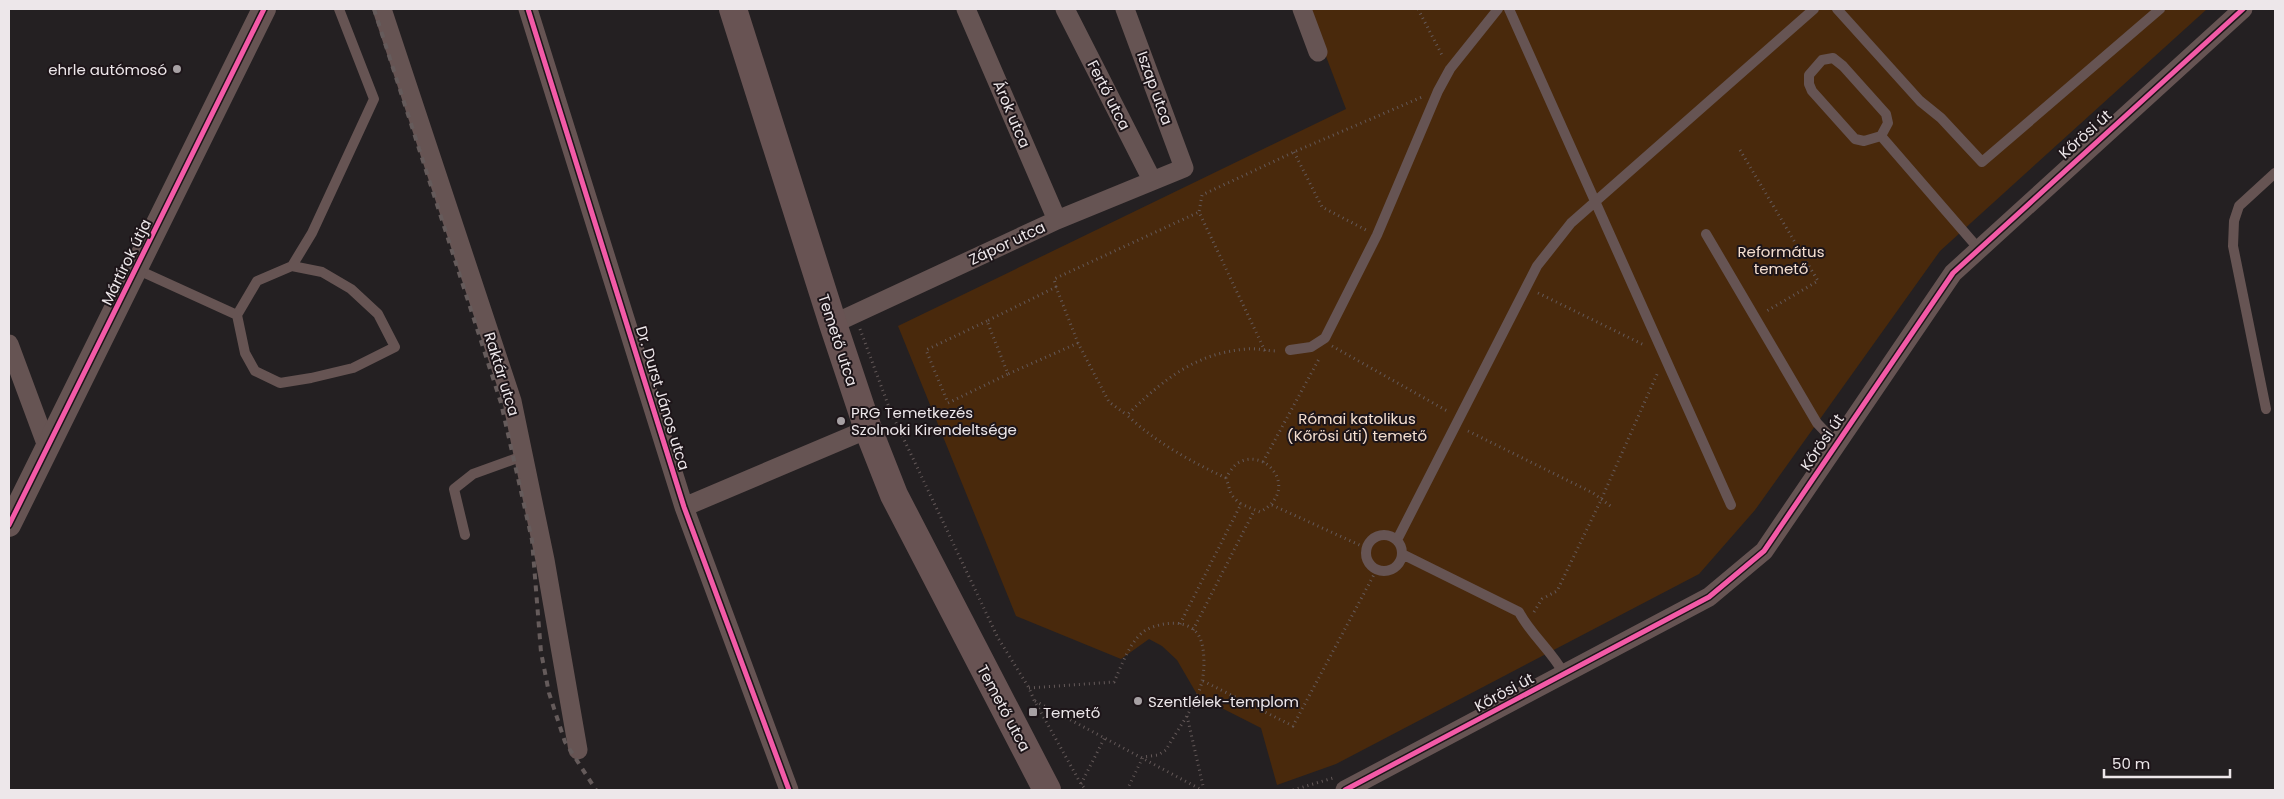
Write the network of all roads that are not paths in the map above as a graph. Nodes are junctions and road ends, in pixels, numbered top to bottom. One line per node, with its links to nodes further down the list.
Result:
1 (264, 9): 26 (street, Mártírok útja)
2 (339, 9): 25 (lane)
3 (382, 9): 36 (street, Raktár utca)
4 (528, 9): 38 (street, Dr. Durst János utca)
5 (733, 9): 28 (main road, Temető utca)
6 (966, 9): 22 (street, Árok utca)
7 (1065, 9): 20 (street, Fertő utca)
8 (1125, 9): 18 (street, Iszap utca)
9 (1302, 9): 16 (street)
10 (1498, 9): 30 (lane)
11 (1508, 9): 21 (lane)
12 (1814, 9): 21 (lane)
13 (1837, 9): 14 (lane)
14 (2160, 9)
15 (2243, 9): 24 (street, Kőrösi út)
16 (1318, 52)
17 (1881, 136): 17 (lane); 24 (lane)
18 (1184, 168): 20 (street, Zápor utca)
19 (2275, 173): 32 (lane)
20 (1152, 180): 22 (street, Zápor utca)
21 (1596, 200): 37 (lane); 41 (lane)
22 (1057, 220): 28 (street, Zápor utca)
23 (1706, 234): 34 (lane)
24 (1978, 248): 34 (street, Kőrösi út)
25 (292, 266): 27 (lane); 27 (lane)
26 (136, 269): 27 (lane); 35 (street, Mártírok útja)
27 (237, 315)
28 (844, 319): 33 (main road, Temető utca)
29 (9, 344): 31 (street)
30 (1290, 350)
31 (15, 378): 35 (street)
32 (2266, 409)
33 (868, 429): 38 (street); 46 (main road, Temető utca)
34 (1836, 443): 43 (street, Kőrösi út)
35 (48, 449): 39 (street, Mártírok útja)
36 (523, 456): 40 (lane); 44 (street, Raktár utca)
37 (1732, 505)
38 (684, 506): 45 (street, Dr. Durst János utca)
39 (9, 526)
40 (465, 535)
41 (1397, 540): 42 (lane); 42 (lane)
42 (1402, 554): 43 (lane)
43 (1564, 674): 47 (street, Kőrösi út)
44 (578, 750)
45 (790, 790)
46 (1047, 790)
47 (1345, 790)

